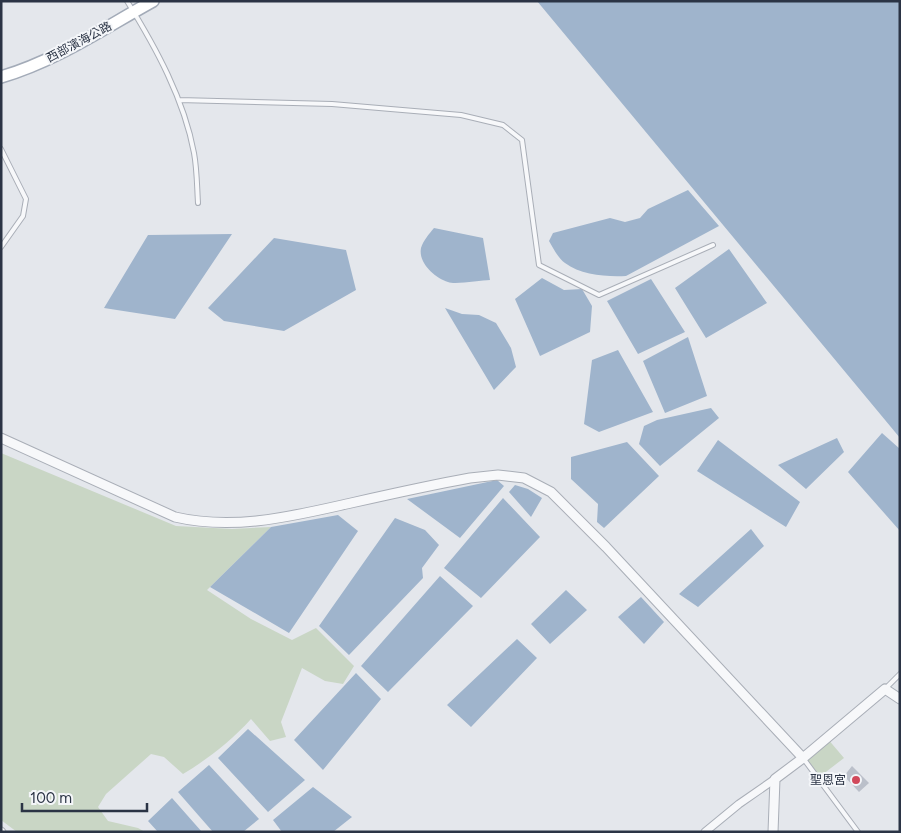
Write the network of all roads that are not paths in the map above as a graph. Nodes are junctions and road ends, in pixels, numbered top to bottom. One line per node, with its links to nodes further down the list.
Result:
1 (127, 1): 3 (lane)
2 (153, 1): 3 (main road, 西部濱海公路)
3 (134, 12): 4 (main road, 西部濱海公路); 5 (lane)
4 (1, 77)
5 (179, 100): 7 (lane); 8 (lane)
6 (1, 149): 9 (lane)
7 (198, 203)
8 (713, 245)
9 (1, 247)
10 (1, 438): 14 (street)
11 (900, 674): 12 (lane)
12 (885, 689): 13 (street); 14 (street)
13 (900, 698)
14 (803, 758): 15 (street); 18 (lane)
15 (775, 779): 16 (street); 17 (street)
16 (705, 832)
17 (773, 832)
18 (858, 832)

